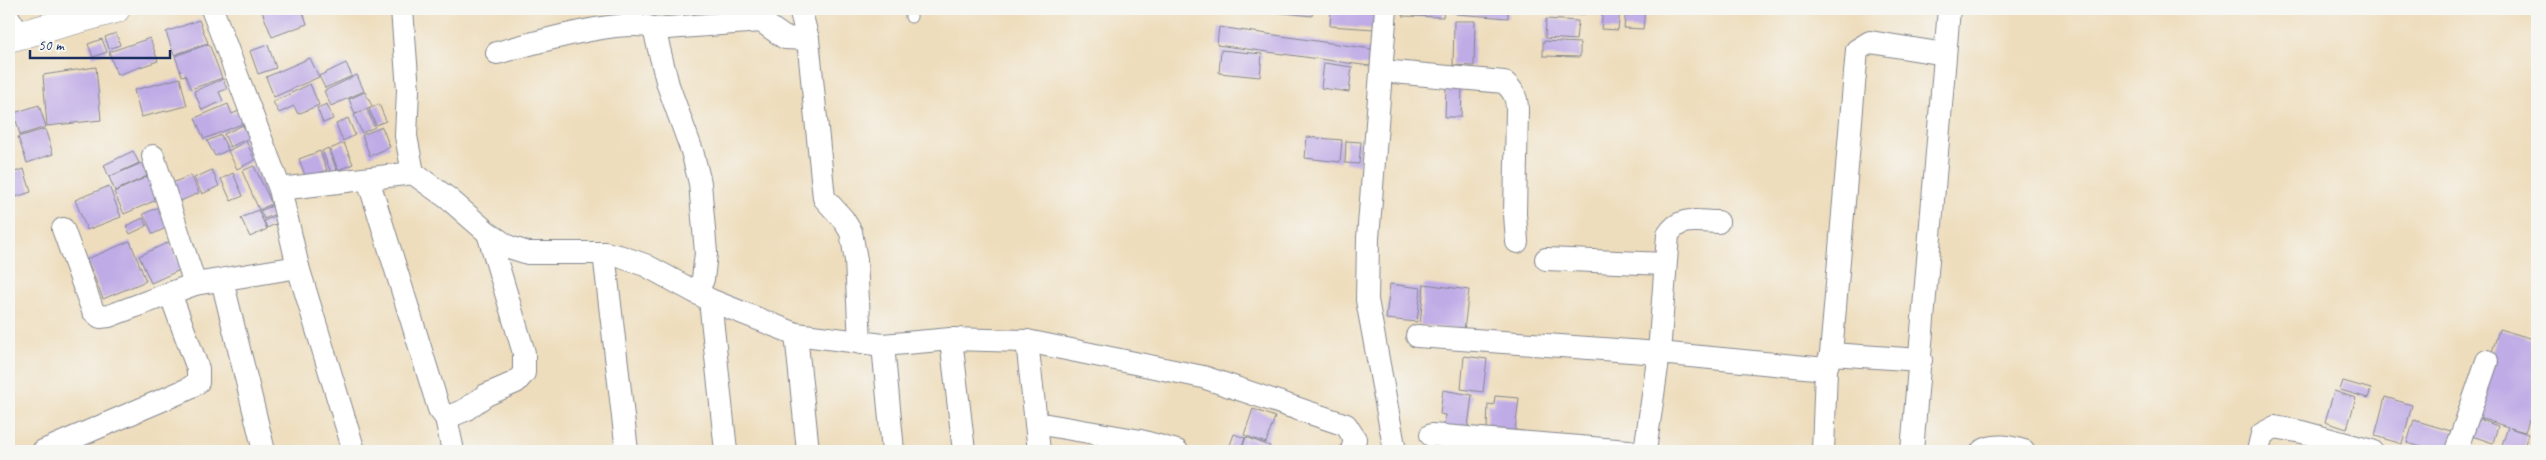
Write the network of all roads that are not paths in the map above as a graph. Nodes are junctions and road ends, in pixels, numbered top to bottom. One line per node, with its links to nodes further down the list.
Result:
1 (116, 9): 8 (highway)
2 (212, 9): 16 (street)
3 (402, 9): 14 (street)
4 (800, 9): 9 (street)
5 (1386, 9): 12 (street)
6 (1948, 9): 11 (street)
7 (654, 29): 9 (street); 10 (street); 28 (street)
8 (12, 30)
9 (808, 39): 33 (street)
10 (498, 53)
11 (1945, 54): 36 (street); 37 (street)
12 (1382, 71): 20 (street); 55 (street)
13 (154, 156): 26 (street)
14 (413, 173): 15 (street); 19 (street)
15 (368, 179): 16 (street); 39 (street)
16 (280, 190): 24 (street)
17 (1718, 222): 23 (street)
18 (63, 229): 27 (street)
19 (488, 233): 21 (street); 39 (street)
20 (1517, 242)
21 (604, 253): 28 (street); 47 (street)
22 (1546, 259): 23 (street)
23 (1665, 264): 35 (street)
24 (298, 267): 25 (street); 45 (street)
25 (222, 280): 26 (street); 44 (street)
26 (195, 284): 27 (street)
27 (170, 293): 43 (street)
28 (704, 296): 29 (street); 48 (street)
29 (796, 334): 33 (street); 49 (street)
30 (1417, 336): 35 (street)
31 (951, 339): 32 (street); 34 (street); 51 (street)
32 (1027, 341): 40 (street); 54 (street)
33 (860, 343): 34 (street)
34 (883, 345): 50 (street)
35 (1659, 353): 37 (street); 57 (street)
36 (1921, 360): 37 (street); 59 (street)
37 (1829, 361): 58 (street)
38 (2487, 361): 64 (street)
39 (446, 418): 46 (street)
40 (1036, 423): 52 (street); 53 (street)
41 (1431, 435): 56 (street)
42 (2348, 448): 62 (street); 63 (street)
43 (43, 451)
44 (264, 451)
45 (354, 451)
46 (453, 451)
47 (627, 451)
48 (726, 451)
49 (808, 451)
50 (893, 451)
51 (964, 451)
52 (1038, 451)
53 (1177, 451)
54 (1352, 451)
55 (1395, 451)
56 (1629, 451)
57 (1645, 451)
58 (1823, 451)
59 (1912, 451)
60 (1982, 451): 61 (street)
61 (2024, 451)
62 (2258, 451)
63 (2372, 451)
64 (2456, 451)

